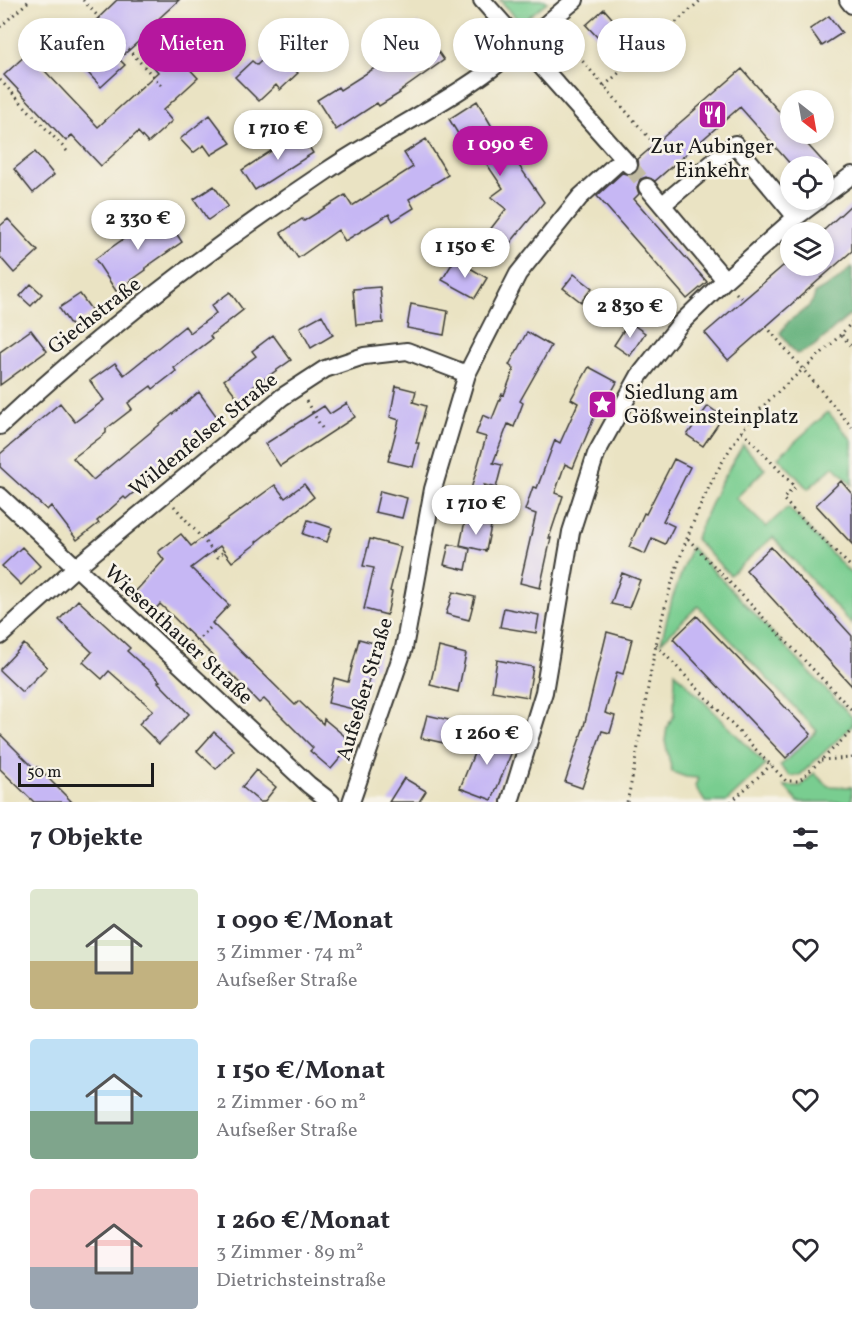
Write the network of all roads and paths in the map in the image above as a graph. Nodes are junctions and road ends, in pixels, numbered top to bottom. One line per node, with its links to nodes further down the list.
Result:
1 (30, 0): 10 (path)
2 (82, 0): 15 (path)
3 (482, 0): 8 (street)
4 (575, 0): 9 (street, Giechstraße)
5 (701, 0): 16 (path)
6 (848, 0): 7 (street)
7 (852, 5)
8 (498, 18)
9 (553, 18)
10 (0, 27)
11 (585, 64): 16 (path)
12 (487, 72): 35 (street, Giechstraße)
13 (546, 72): 33 (street, Aufseßer Straße)
14 (0, 80): 18 (path)
15 (161, 85)
16 (604, 86): 17 (path)
17 (651, 140)
18 (67, 151)
19 (852, 175): 21 (street)
20 (647, 188): 22 (street)
21 (834, 188)
22 (662, 205): 24 (street); 25 (street)
23 (805, 210): 24 (street)
24 (796, 217): 25 (street)
25 (725, 280): 56 (street)
26 (738, 294): 27 (path)
27 (743, 300)
28 (852, 322): 30 (path)
29 (766, 326): 32 (path)
30 (841, 335): 31 (path); 32 (path)
31 (852, 348)
32 (803, 370): 36 (path); 38 (path)
33 (467, 374): 34 (street, Wildenfelser Straße); 55 (street, Aufseßer Straße)
34 (297, 386): 37 (path); 39 (street, Wildenfelser Straße)
35 (0, 426)
36 (852, 427)
37 (322, 428)
38 (742, 431): 41 (path); 44 (path)
39 (164, 494): 42 (path); 43 (street, Wildenfelser Straße)
40 (0, 496): 43 (street, Wiesenthauer Straße)
41 (688, 539): 47 (path); 49 (path)
42 (223, 552)
43 (75, 568): 46 (street, Wildenfelser Straße); 48 (street, Wiesenthauer Straße)
44 (852, 568)
45 (214, 624): 48 (path)
46 (0, 636)
47 (656, 645): 53 (path); 57 (path)
48 (168, 654): 54 (street, Wiesenthauer Straße)
49 (852, 711)
50 (852, 731): 52 (path)
51 (852, 758): 52 (path)
52 (821, 760): 53 (path)
53 (771, 765): 58 (path)
54 (331, 802)
55 (351, 802)
56 (510, 802)
57 (627, 802)
58 (731, 802)

